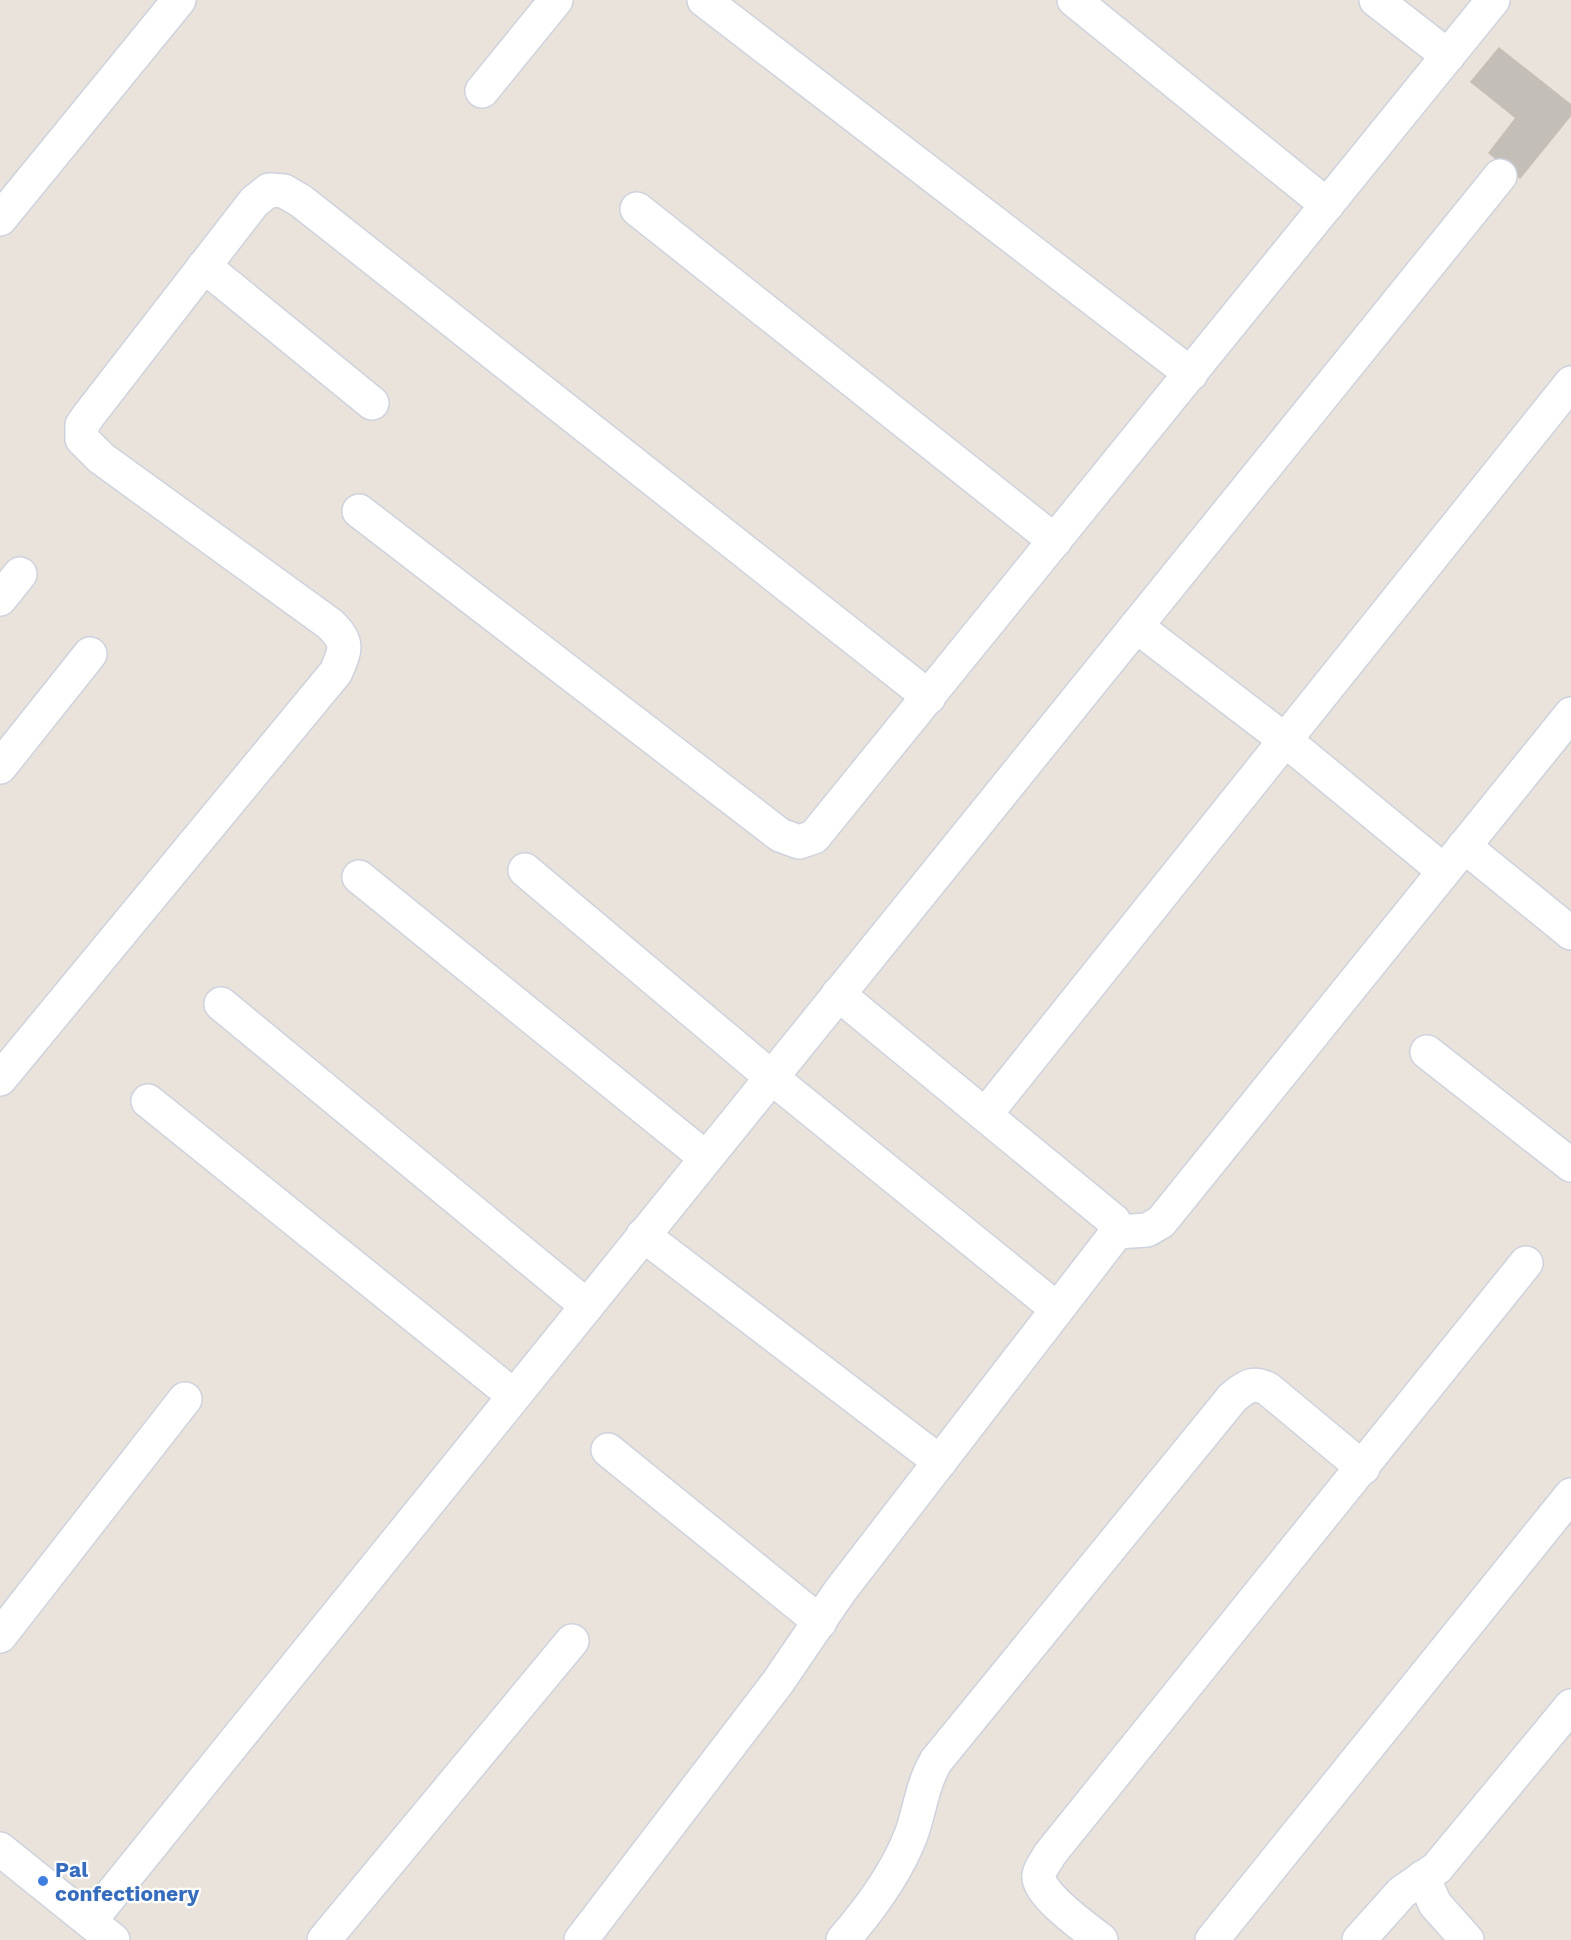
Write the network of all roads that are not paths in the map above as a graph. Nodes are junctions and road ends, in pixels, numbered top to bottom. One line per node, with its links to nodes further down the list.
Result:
1 (179, 0): 12 (street)
2 (556, 0): 8 (street)
3 (704, 0): 14 (street)
4 (1074, 0): 10 (street)
5 (1376, 0): 7 (street)
6 (1493, 0): 7 (street)
7 (1448, 56): 10 (street)
8 (482, 92)
9 (1500, 176): 21 (street)
10 (1327, 205): 14 (street)
11 (637, 208): 18 (street)
12 (0, 219)
13 (204, 266): 16 (street); 23 (street); 36 (street)
14 (1191, 374): 18 (street)
15 (1571, 383): 25 (street)
16 (372, 404)
17 (359, 511): 23 (street)
18 (1055, 541): 23 (street)
19 (20, 574): 20 (street)
20 (0, 599)
21 (1136, 626): 25 (street); 32 (street)
22 (90, 654): 26 (street)
23 (929, 696)
24 (1571, 714): 27 (street)
25 (1285, 740): 29 (street); 38 (street)
26 (0, 767)
27 (1464, 846): 29 (street); 31 (street)
28 (525, 870): 35 (street)
29 (1444, 871): 41 (street)
30 (358, 877): 39 (street)
31 (1571, 933)
32 (838, 994): 35 (street); 38 (street)
33 (221, 1004): 44 (street)
34 (1427, 1052): 40 (street)
35 (771, 1077): 39 (street); 45 (street)
36 (0, 1078)
37 (148, 1101): 46 (street)
38 (985, 1115): 41 (street)
39 (706, 1158): 42 (street)
40 (1571, 1166)
41 (1117, 1232): 45 (street)
42 (643, 1236): 44 (street); 49 (street)
43 (1526, 1263): 50 (street)
44 (587, 1306): 46 (street)
45 (1057, 1309): 49 (street)
46 (514, 1396): 58 (street)
47 (185, 1399): 53 (street)
48 (608, 1450): 52 (street)
49 (940, 1462): 52 (street)
50 (1363, 1468): 61 (street); 62 (street)
51 (1571, 1495): 63 (street)
52 (820, 1622): 60 (street)
53 (0, 1636)
54 (572, 1641): 59 (street)
55 (1571, 1706): 57 (street)
56 (0, 1849): 58 (street)
57 (1423, 1877): 64 (street); 65 (street)
58 (102, 1930)
59 (324, 1940)
60 (581, 1940)
61 (843, 1940)
62 (1101, 1940)
63 (1212, 1940)
64 (1359, 1940)
65 (1467, 1940)

